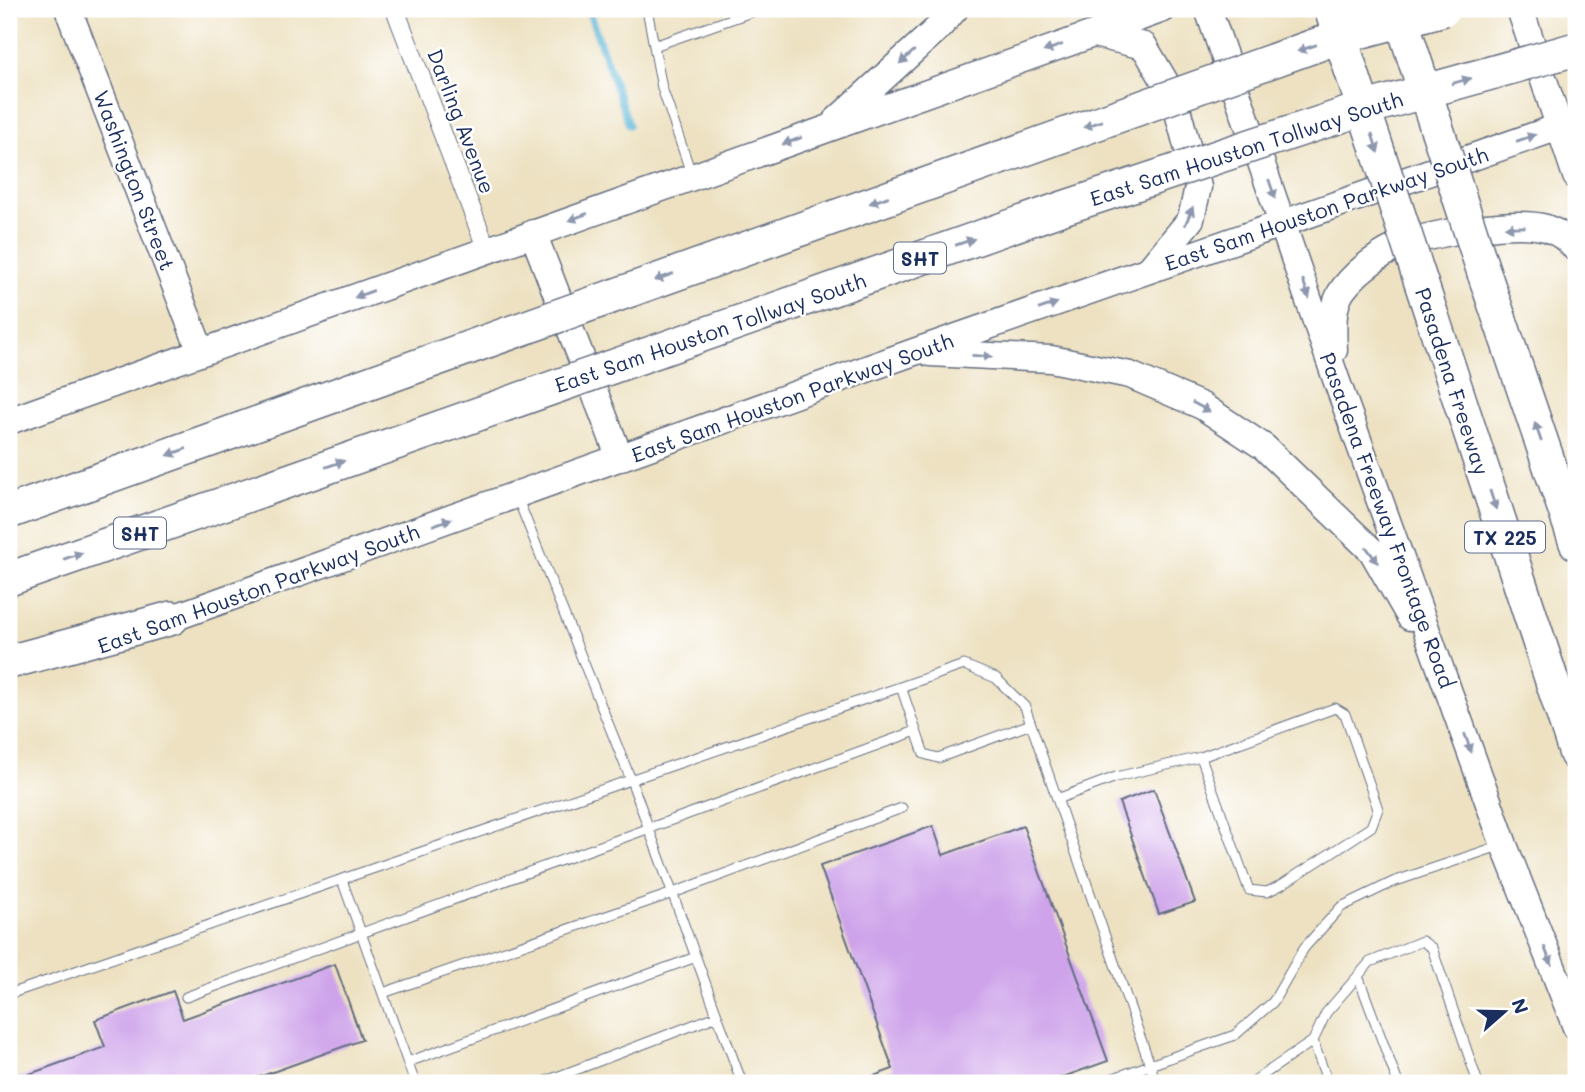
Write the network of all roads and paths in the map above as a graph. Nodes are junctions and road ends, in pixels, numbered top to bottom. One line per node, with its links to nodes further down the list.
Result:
1 (68, 9): 24 (main road, Washington Street)
2 (395, 9): 22 (street, Darling Avenue)
3 (647, 9): 13 (lane)
4 (760, 9): 13 (lane)
5 (955, 9): 16 (main road, one-way to 16)
6 (1163, 9): 12 (main road)
7 (1208, 9): 19 (main road, Pasadena Freeway Frontage Road, one-way to 19)
8 (1331, 9): 40 (highway, Pasadena Freeway / TX 225, one-way to 40, bridge)
9 (1398, 9): 31 (highway, TX 225, one-way to 9, bridge)
10 (1444, 9): 30 (highway, one-way to 30, bridge)
11 (1520, 9): 15 (main road)
12 (1094, 34): 16 (main road, one-way to 16); 23 (main road, one-way to 12)
13 (654, 46): 18 (lane)
14 (1576, 49): 32 (highway, East Sam Houston Tollway South / SHT, one-way to 14, bridge)
15 (1568, 123): 17 (main road); 19 (main road, East Sam Houston Parkway South, one-way to 15)
16 (828, 128): 18 (main road, one-way to 18)
17 (1576, 176)
18 (692, 177): 20 (main road, one-way to 20)
19 (1284, 225): 23 (main road, East Sam Houston Parkway South); 26 (main road, Pasadena Freeway Frontage Road, one-way to 26)
20 (533, 233): 22 (main road); 28 (main road)
21 (1576, 249): 26 (main road, one-way to 26)
22 (487, 250): 24 (main road, one-way to 24)
23 (1149, 270): 25 (main road, East Sam Houston Parkway South, one-way to 23)
24 (201, 352): 27 (main road)
25 (914, 352): 28 (main road, East Sam Houston Parkway South); 36 (main road, one-way to 36)
26 (1336, 379): 36 (main road, Pasadena Freeway Frontage Road)
27 (9, 421)
28 (620, 458): 29 (main road, East Sam Houston Parkway South)
29 (516, 495): 33 (main road, East Sam Houston Parkway South, one-way to 29); 42 (lane)
30 (9, 513)
31 (1576, 543)
32 (9, 579)
33 (172, 618): 34 (highway); 35 (main road, East Sam Houston Parkway South)
34 (9, 662)
35 (9, 677)
36 (1445, 678): 46 (main road, Pasadena Freeway Frontage Road, one-way to 46)
37 (901, 687): 38 (lane); 39 (lane); 42 (lane)
38 (1031, 724): 39 (lane); 43 (lane)
39 (916, 731): 45 (lane)
40 (1576, 754)
41 (1201, 757): 41 (lane); 43 (lane)
42 (631, 780): 45 (lane); 47 (lane)
43 (1057, 799): 59 (lane)
44 (902, 808): 48 (lane)
45 (649, 827): 48 (lane); 49 (lane)
46 (1504, 845): 56 (main road, Pasadena Freeway Frontage Road, one-way to 56); 59 (lane)
47 (342, 880): 49 (lane); 53 (lane)
48 (673, 893): 50 (lane); 52 (lane)
49 (361, 934): 52 (lane); 54 (lane)
50 (696, 957): 55 (lane); 58 (lane)
51 (1358, 976): 57 (lane); 67 (lane); 68 (lane)
52 (383, 993): 58 (lane)
53 (9, 995)
54 (186, 997)
55 (717, 1016): 61 (lane); 62 (lane)
56 (1576, 1027)
57 (1313, 1041): 65 (lane); 66 (lane)
58 (408, 1062): 60 (lane)
59 (1150, 1065): 63 (lane); 64 (lane)
60 (415, 1083)
61 (541, 1083)
62 (742, 1083)
63 (1100, 1083)
64 (1156, 1083)
65 (1251, 1083)
66 (1328, 1083)
67 (1398, 1083)
68 (1478, 1083)

